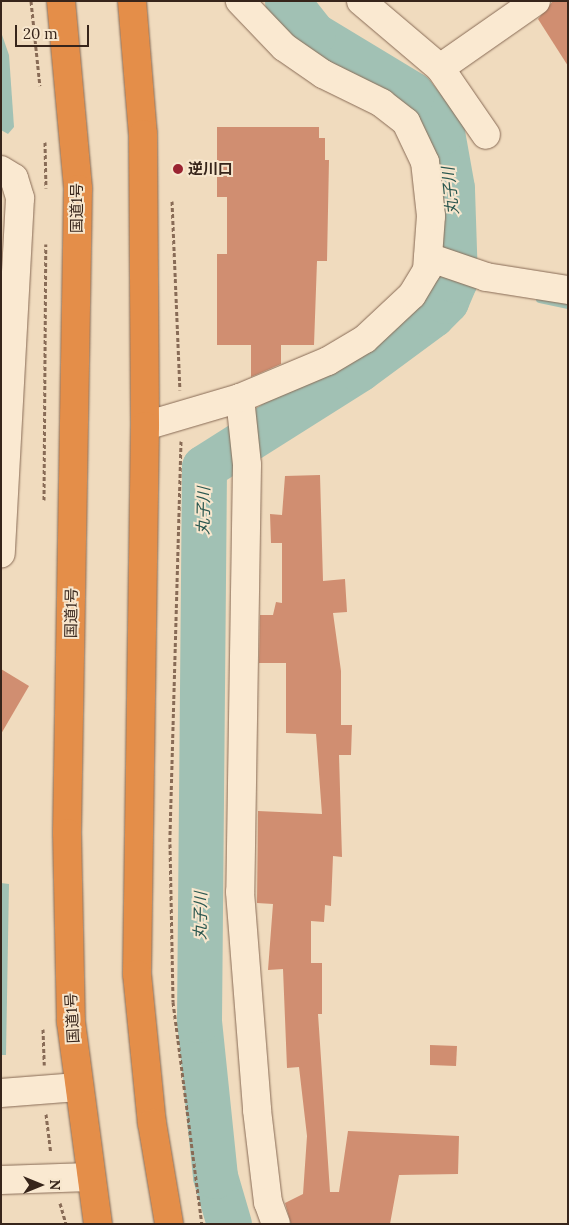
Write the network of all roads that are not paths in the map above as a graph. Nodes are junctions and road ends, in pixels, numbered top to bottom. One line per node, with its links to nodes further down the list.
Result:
1 (60, 1): 14 (highway, 国道1号)
2 (132, 1): 12 (highway)
3 (240, 1): 9 (street)
4 (361, 1): 6 (street)
5 (536, 1): 6 (street)
6 (440, 68): 7 (street)
7 (486, 134)
8 (1, 170): 13 (street)
9 (434, 260): 10 (street); 11 (street)
10 (568, 290)
11 (240, 404): 12 (street); 20 (street)
12 (145, 426): 19 (highway)
13 (1, 553)
14 (78, 1087): 15 (street); 16 (highway, 国道1号)
15 (1, 1093)
16 (90, 1177): 17 (street); 18 (highway, 国道1号)
17 (1, 1180)
18 (98, 1224)
19 (170, 1224)
20 (276, 1224)

